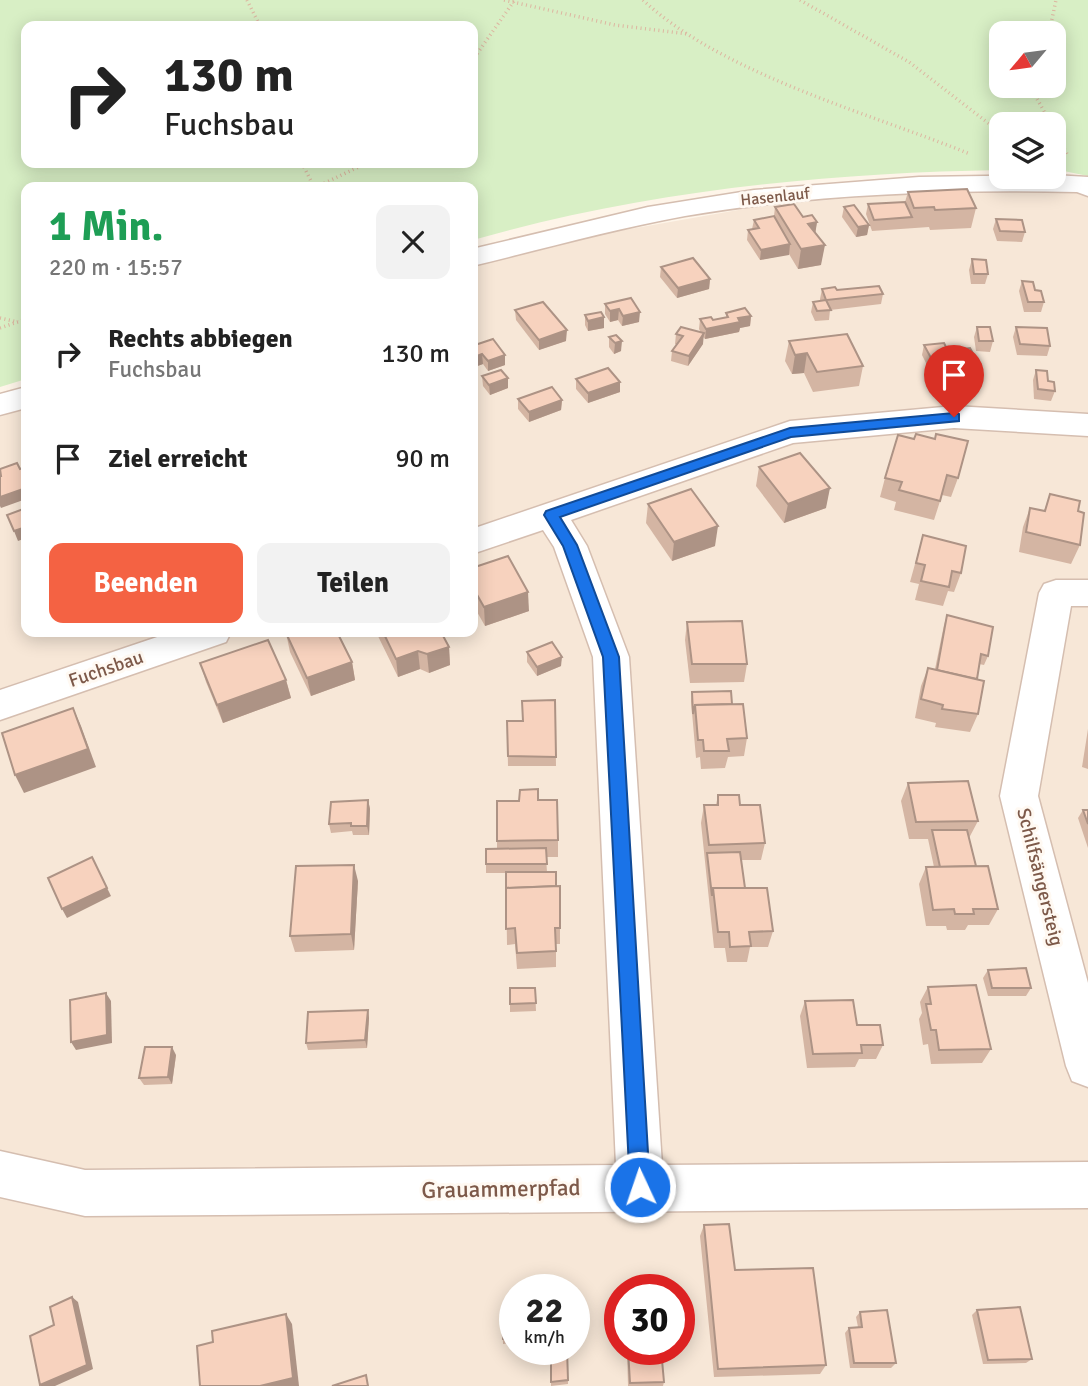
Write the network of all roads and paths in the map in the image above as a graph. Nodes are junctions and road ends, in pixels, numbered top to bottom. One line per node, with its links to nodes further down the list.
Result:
1 (247, 0): 7 (path)
2 (504, 0): 6 (path)
3 (643, 0): 9 (path)
4 (800, 0): 11 (path)
5 (1056, 0): 8 (path)
6 (514, 1): 9 (path); 10 (path)
7 (258, 21)
8 (1052, 21)
9 (693, 35): 12 (path)
10 (478, 52)
11 (989, 122)
12 (978, 158)
13 (356, 168): 14 (path)
14 (326, 182)
15 (1086, 186): 16 (street, Hasenlauf)
16 (478, 256)
17 (0, 318): 18 (path)
18 (19, 322): 19 (path)
19 (0, 328)
20 (21, 399): 21 (street)
21 (0, 405)
22 (1088, 425): 23 (street)
23 (551, 515): 24 (street); 31 (street)
24 (478, 540)
25 (1088, 593): 28 (street, Schilfsängersteig)
26 (198, 637): 27 (street, Fuchsbau)
27 (0, 705)
28 (1088, 1066)
29 (0, 1174): 31 (street, Grauammerpfad)
30 (1088, 1185): 31 (street, Grauammerpfad)
31 (640, 1187)

